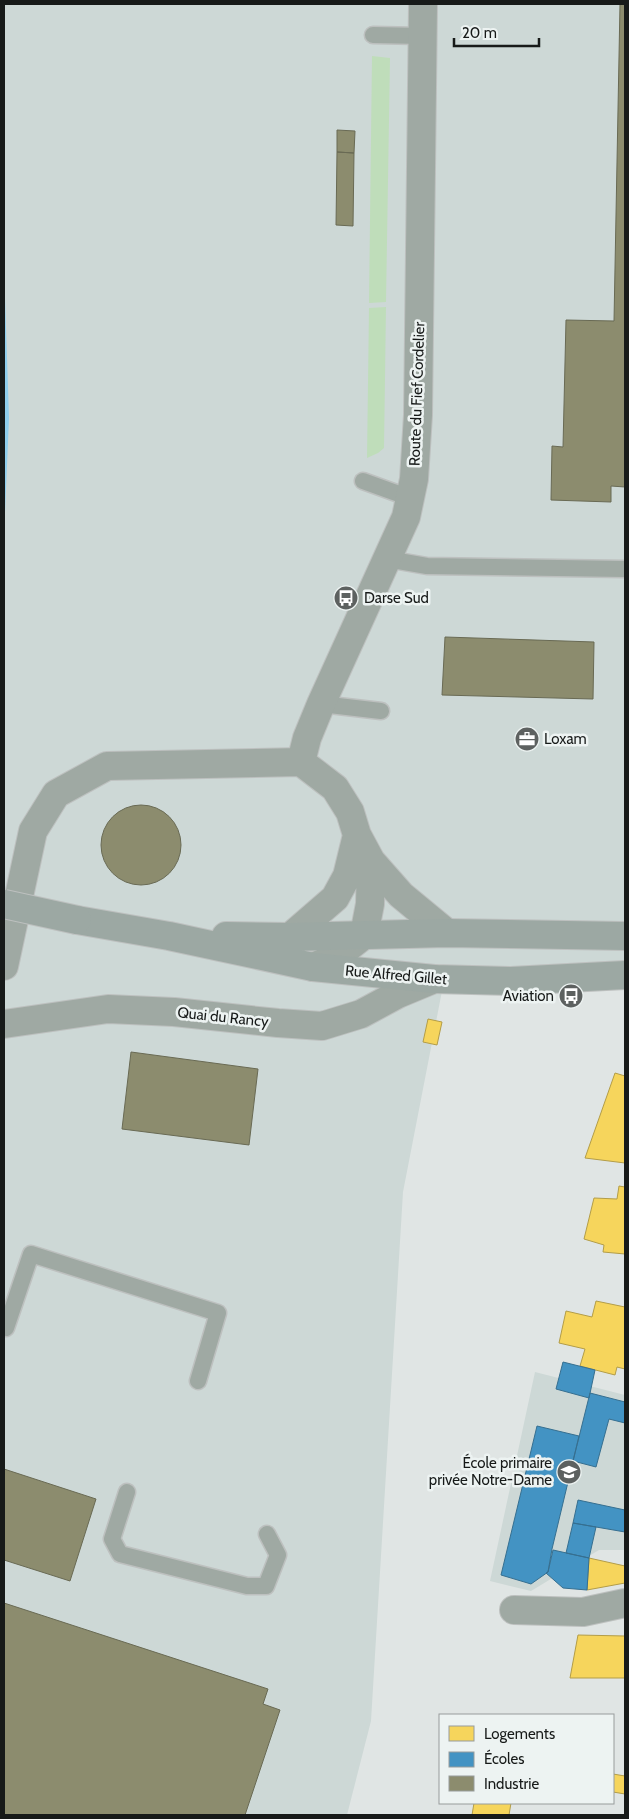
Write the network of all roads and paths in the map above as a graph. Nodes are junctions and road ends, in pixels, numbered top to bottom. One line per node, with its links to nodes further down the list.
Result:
1 (424, 4): 3 (street, Route du Fief Cordelier)
2 (373, 35): 3 (lane)
3 (423, 36): 5 (street, Route du Fief Cordelier)
4 (363, 481): 5 (lane)
5 (410, 498): 6 (street, Route du Fief Cordelier)
6 (387, 559): 7 (lane); 8 (street, Route du Fief Cordelier)
7 (625, 568)
8 (321, 704): 9 (lane); 10 (street, Route du Fief Cordelier)
9 (381, 711)
10 (301, 762): 11 (street); 19 (street)
11 (357, 835): 12 (street); 18 (street)
12 (371, 861): 14 (street); 15 (street)
13 (4, 904): 16 (main road, Rue Alfred Gillet, bridge)
14 (447, 933): 15 (main road, Rue Alfred Gillet); 17 (main road, Rue Alfred Gillet)
15 (364, 935): 18 (main road, Rue Alfred Gillet); 20 (street)
16 (170, 936): 18 (main road, Rue Alfred Gillet); 20 (main road, Rue Alfred Gillet)
17 (625, 936)
18 (290, 937)
19 (4, 966)
20 (312, 967): 22 (main road, Rue Alfred Gillet)
21 (625, 975): 22 (main road, Rue Alfred Gillet)
22 (434, 980): 23 (street, Quai du Rancy)
23 (4, 1024)
24 (6, 1328): 25 (lane)
25 (198, 1382)
26 (127, 1492): 27 (lane)
27 (267, 1534)
28 (625, 1603): 29 (street)
29 (514, 1610)

